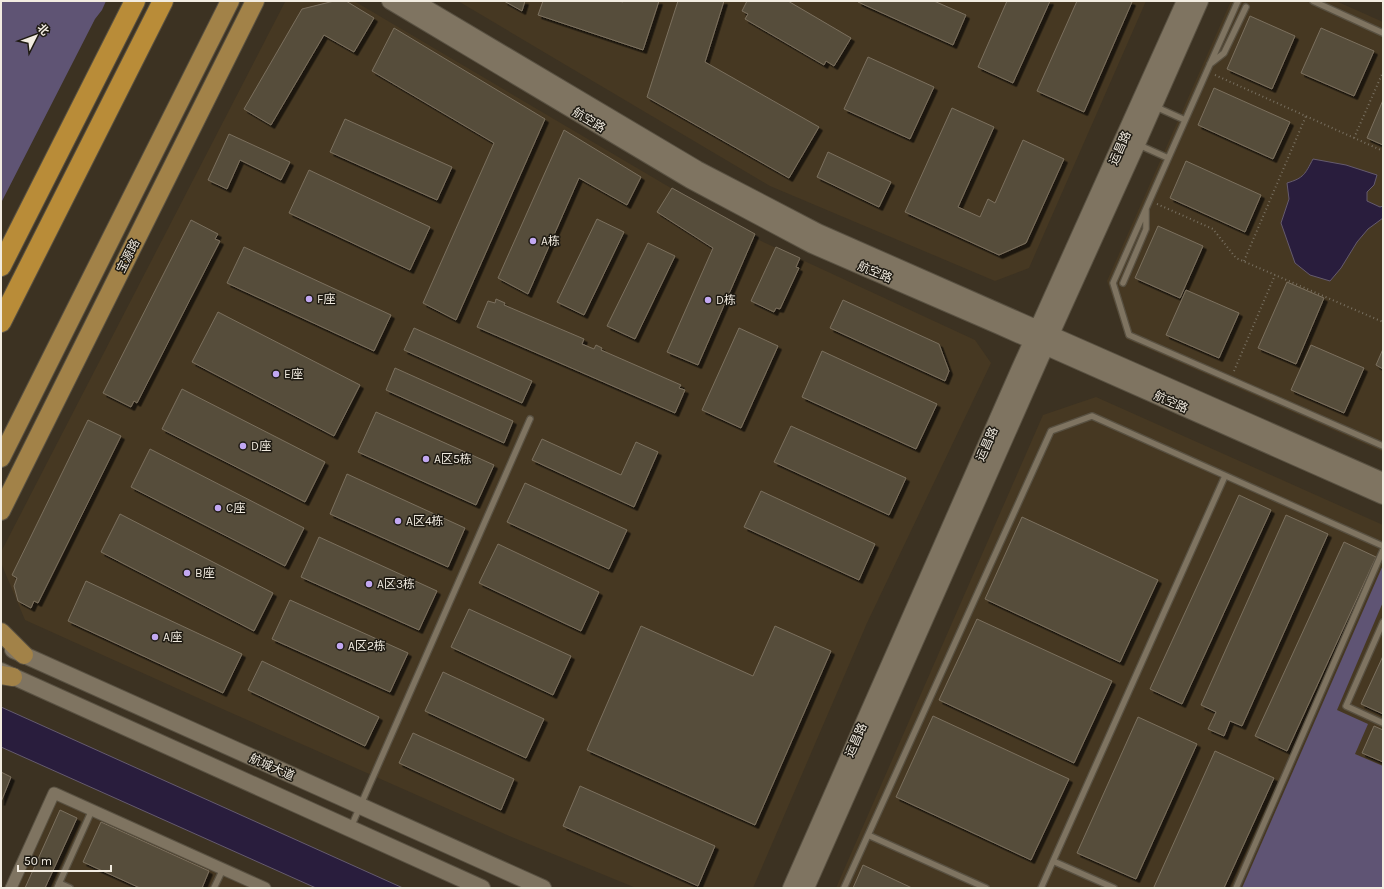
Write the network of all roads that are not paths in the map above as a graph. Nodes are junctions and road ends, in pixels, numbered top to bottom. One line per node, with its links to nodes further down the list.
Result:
1 (135, 1): 21 (highway)
2 (163, 1): 23 (highway)
3 (230, 1): 27 (main road, 宝源路)
4 (255, 1): 13 (main road, 宝源路)
5 (268, 1): 13 (main road)
6 (390, 1): 24 (street, 航空路)
7 (414, 1): 24 (street, 航空路)
8 (1186, 1): 16 (street, 运昌路)
9 (1200, 1): 16 (street, 运昌路)
10 (1238, 1): 15 (lane)
11 (1313, 1): 14 (lane)
12 (1246, 7): 15 (lane)
13 (247, 18): 31 (main road, 宝源路)
14 (1383, 33)
15 (1210, 64): 17 (lane)
16 (1148, 103): 17 (lane); 18 (street, 运昌路)
17 (1185, 120): 19 (lane)
18 (1131, 142): 19 (lane); 24 (street, 运昌路)
19 (1168, 158): 20 (lane)
20 (1148, 203): 22 (lane); 26 (lane)
21 (1, 266)
22 (1123, 282)
23 (1, 322)
24 (1042, 337): 29 (street, 航空路); 30 (street, 航空路); 53 (street, 运昌路); 54 (street, 运昌路)
25 (530, 419): 40 (lane)
26 (1383, 446)
27 (1, 458)
28 (1225, 476): 32 (lane); 43 (lane); 44 (lane)
29 (1383, 481)
30 (1383, 496)
31 (1, 511)
32 (1383, 546)
33 (1383, 550): 59 (lane)
34 (1383, 622): 39 (lane)
35 (1, 632): 37 (main road)
36 (1, 645): 37 (street, 航城大道)
37 (24, 655): 40 (street, 航城大道)
38 (5, 674): 42 (street, 航城大道)
39 (1383, 723)
40 (360, 806): 42 (lane); 52 (street, 航城大道)
41 (92, 810): 45 (street); 46 (lane); 47 (street)
42 (350, 829): 51 (street, 航城大道)
43 (868, 835): 55 (lane); 56 (lane)
44 (1053, 862): 57 (lane); 58 (lane)
45 (223, 869): 49 (lane); 50 (street)
46 (58, 886): 48 (lane)
47 (11, 888)
48 (70, 888)
49 (214, 888)
50 (265, 888)
51 (482, 888)
52 (543, 888)
53 (791, 888)
54 (806, 888)
55 (844, 888)
56 (986, 888)
57 (1041, 888)
58 (1114, 888)
59 (1236, 888)

